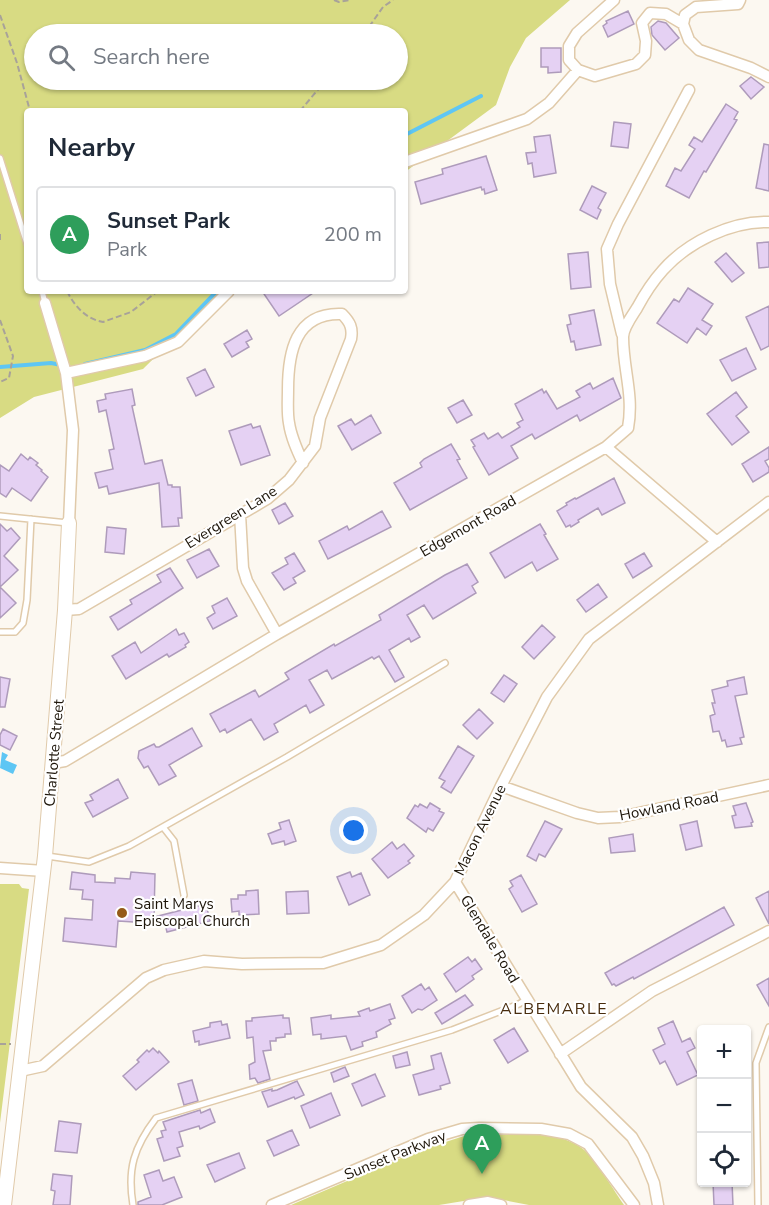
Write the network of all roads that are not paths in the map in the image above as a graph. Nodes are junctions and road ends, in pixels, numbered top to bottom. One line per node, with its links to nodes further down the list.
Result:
1 (614, 0): 4 (street)
2 (740, 0): 3 (street)
3 (683, 24): 4 (street); 5 (street)
4 (579, 70): 8 (street)
5 (769, 77)
6 (690, 90): 14 (street, Edgemont Road)
7 (0, 158): 10 (lane)
8 (408, 161)
9 (769, 222): 14 (street)
10 (24, 234)
11 (43, 294): 13 (lane)
12 (226, 294): 15 (street)
13 (45, 303): 15 (street, Charlotte Street)
14 (622, 334): 16 (street, Edgemont Road)
15 (66, 373): 22 (street, Charlotte Street)
16 (606, 447): 23 (street); 26 (street, Edgemont Road)
17 (303, 463): 17 (street, Evergreen Lane); 19 (street, Evergreen Lane)
18 (769, 502): 23 (street, Macon Avenue)
19 (240, 514): 24 (street, Evergreen Lane); 26 (street)
20 (0, 516): 21 (lane)
21 (31, 519): 22 (lane); 25 (lane)
22 (69, 523): 24 (street, Charlotte Street)
23 (717, 542): 30 (street, Macon Avenue)
24 (65, 610): 28 (street, Charlotte Street)
25 (0, 632)
26 (278, 634): 28 (street, Edgemont Road)
27 (446, 663): 31 (lane)
28 (53, 763): 32 (street, Charlotte Street)
29 (769, 785): 30 (street, Howland Road)
30 (501, 786): 35 (street, Macon Avenue)
31 (163, 827): 32 (lane); 36 (lane)
32 (45, 856): 34 (street, Charlotte Street)
33 (0, 868): 34 (street)
34 (44, 871): 41 (street, Charlotte Street)
35 (455, 882): 38 (street, Glendale Road); 41 (street, Macon Avenue)
36 (184, 895)
37 (769, 931): 40 (street)
38 (527, 999): 40 (street, Glendale Road); 43 (lane)
39 (769, 1027): 49 (lane)
40 (560, 1054): 48 (street, Glendale Road)
41 (20, 1071): 42 (street, Charlotte Street)
42 (4, 1205)
43 (133, 1205)
44 (272, 1205): 47 (street, Sunset Parkway)
45 (469, 1205): 46 (street)
46 (501, 1205)
47 (634, 1205)
48 (658, 1205)
49 (758, 1205)

